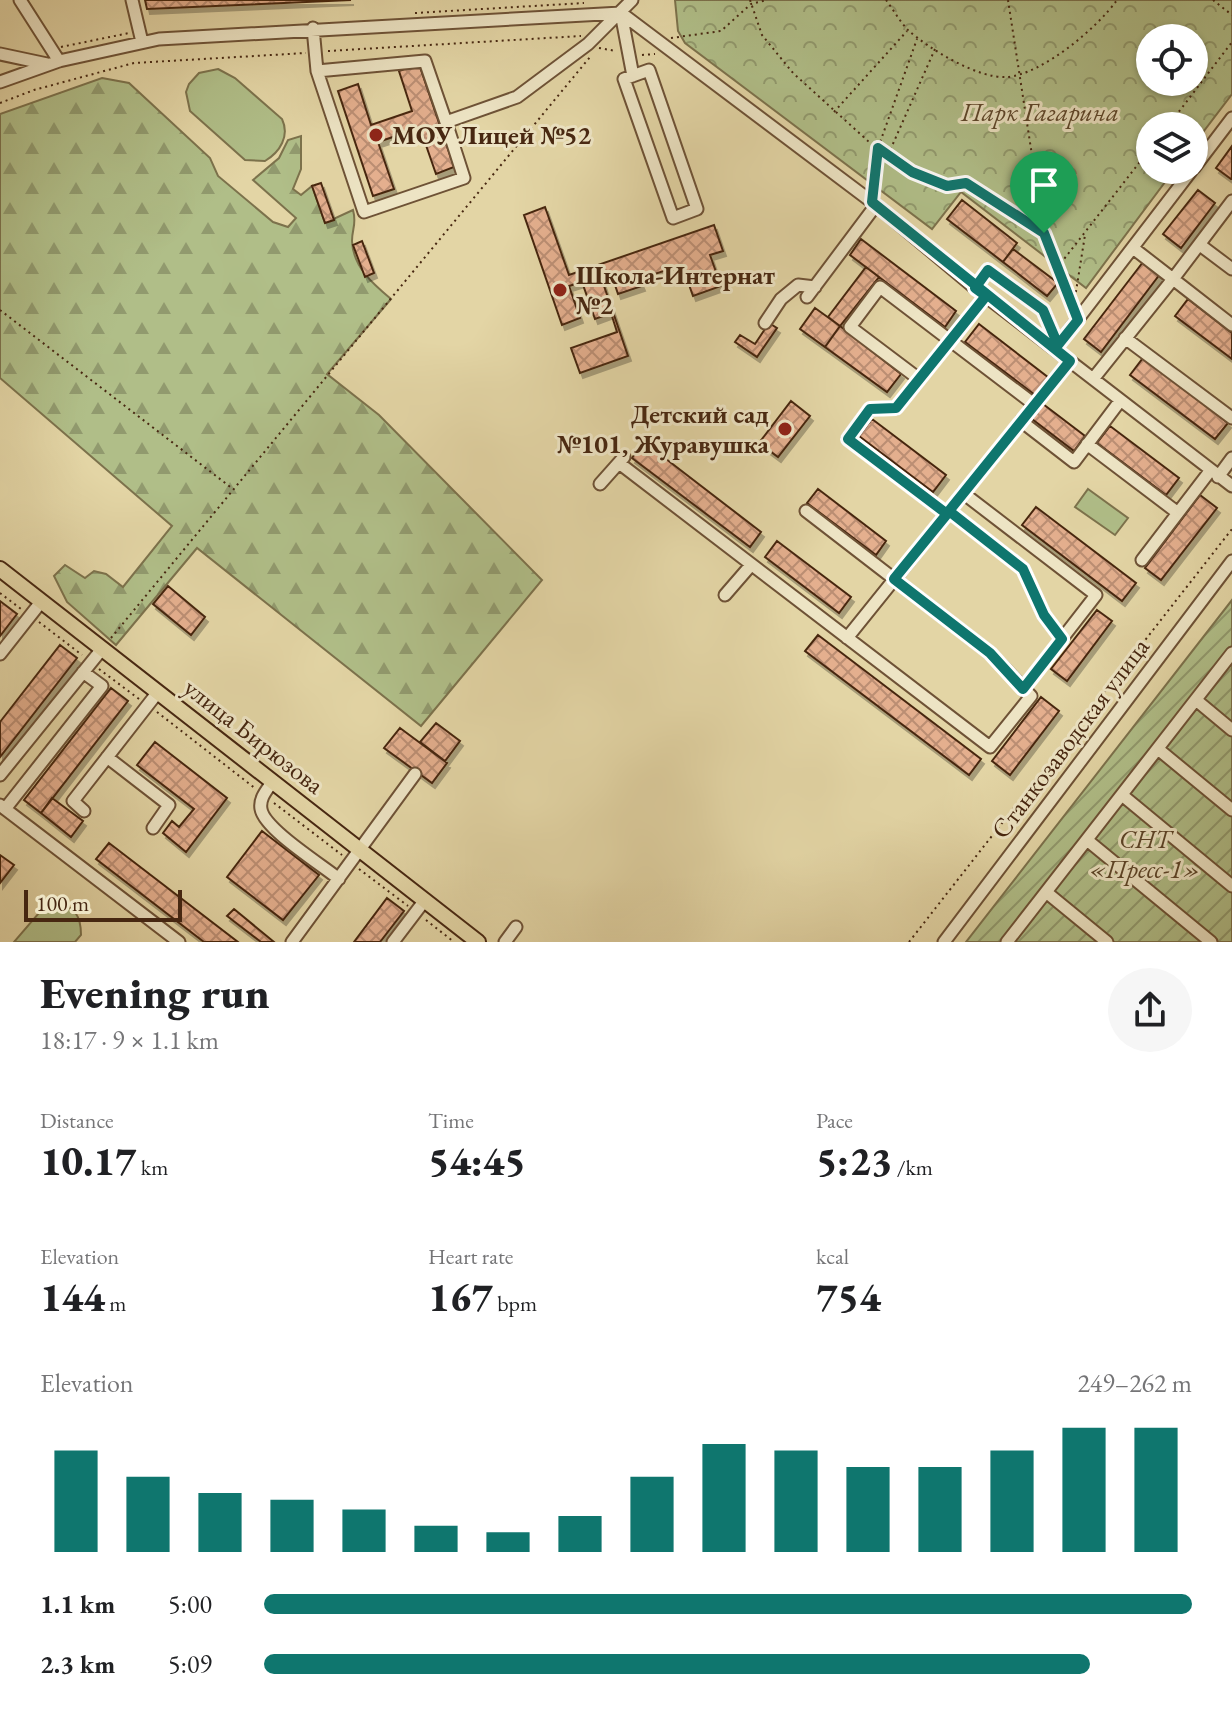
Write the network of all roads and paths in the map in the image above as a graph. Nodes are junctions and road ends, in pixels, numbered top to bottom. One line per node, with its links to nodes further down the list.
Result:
1 (20, 0): 23 (street)
2 (132, 0): 16 (street)
3 (632, 0): 10 (street)
4 (767, 0): 9 (path)
5 (886, 0): 13 (path)
6 (1008, 0): 25 (path)
7 (1117, 0): 25 (path)
8 (1213, 0): 11 (path)
9 (750, 2): 18 (path); 29 (path)
10 (621, 13): 12 (street); 14 (street); 18 (street); 21 (street)
11 (1232, 15)
12 (313, 28): 16 (street); 20 (street)
13 (908, 30): 15 (path); 29 (path)
14 (599, 35): 20 (path); 32 (street)
15 (918, 36): 19 (path); 33 (path)
16 (142, 42): 23 (street)
17 (1232, 42): 30 (path)
18 (664, 45): 21 (path); 39 (street)
19 (936, 48): 25 (path); 35 (path)
20 (315, 52): 24 (street); 28 (path)
21 (629, 53): 26 (street); 70 (path)
22 (0, 54): 23 (street)
23 (53, 62): 27 (street)
24 (317, 71): 32 (street); 32 (street)
25 (1020, 72): 41 (path)
26 (633, 76): 26 (street)
27 (0, 82)
28 (0, 103)
29 (834, 112): 33 (path)
30 (1179, 112)
31 (1232, 118): 34 (street)
32 (446, 122)
33 (878, 148): 35 (path); 39 (path)
34 (1208, 149)
35 (888, 155): 41 (path)
36 (1136, 167): 42 (path)
37 (1182, 184): 44 (street)
38 (1232, 201): 40 (street)
39 (874, 204): 48 (street); 49 (street)
40 (1227, 216): 43 (street)
41 (1044, 233): 45 (path)
42 (1085, 234): 45 (path); 45 (path)
43 (1200, 245): 46 (street); 47 (street)
44 (1133, 248): 47 (street); 57 (street)
45 (1056, 269)
46 (1232, 269)
47 (1173, 279): 54 (street); 55 (street)
48 (815, 287): 51 (street); 53 (street)
49 (975, 288): 50 (street); 57 (street)
50 (986, 296): 56 (street); 57 (street)
51 (807, 297)
52 (0, 310): 70 (path)
53 (765, 323)
54 (1232, 325)
55 (1125, 338): 60 (street); 63 (street)
56 (951, 340): 59 (street); 59 (street); 62 (street)
57 (1056, 347): 58 (street)
58 (1070, 361): 60 (street); 62 (street)
59 (919, 379): 73 (street)
60 (1093, 379): 61 (street)
61 (1120, 401): 65 (street); 67 (street)
62 (1035, 405): 64 (street)
63 (1232, 418)
64 (1021, 421): 65 (street); 71 (street)
65 (1087, 444): 74 (street)
66 (1232, 458): 67 (street)
67 (1214, 474): 69 (street); 74 (street)
68 (600, 484): 78 (street)
69 (1232, 486)
70 (233, 489): 87 (path)
71 (963, 493): 73 (street); 86 (street)
72 (806, 511): 80 (street)
73 (948, 512): 80 (street); 86 (street)
74 (1178, 513): 76 (street)
75 (1232, 529): 121 (path)
76 (1142, 560)
77 (1232, 561): 122 (street, Станкозаводская улица)
78 (751, 565): 82 (street); 85 (street)
79 (0, 569): 83 (main road, улица Бирюзова)
80 (894, 579): 85 (street); 91 (street)
81 (0, 593): 84 (path)
82 (725, 595)
83 (41, 602): 84 (street); 87 (main road, улица Бирюзова)
84 (30, 616): 89 (street); 90 (path)
85 (847, 638): 91 (street)
86 (1062, 639): 91 (street)
87 (102, 649): 90 (street); 92 (main road, улица Бирюзова)
88 (1232, 653): 93 (street)
89 (0, 654)
90 (87, 667): 94 (path); 99 (street); 103 (street)
91 (1023, 689)
92 (158, 692): 94 (street); 100 (main road, улица Бирюзова)
93 (1196, 700): 95 (street); 96 (street)
94 (147, 705): 97 (street); 101 (path)
95 (1232, 730)
96 (1158, 749): 102 (street); 104 (street)
97 (107, 757): 105 (street); 106 (street)
98 (415, 774): 108 (street)
99 (0, 775)
100 (273, 781): 101 (street); 108 (main road, улица Бирюзова)
101 (264, 795): 109 (path); 110 (street)
102 (1122, 795): 107 (street); 111 (street)
103 (2, 807): 115 (street)
104 (1232, 810)
105 (84, 811)
106 (153, 828)
107 (1087, 840): 112 (street); 125 (street)
108 (361, 849): 109 (street); 113 (main road, улица Бирюзова)
109 (351, 862): 110 (street); 113 (path)
110 (339, 879): 116 (street)
111 (1232, 886)
112 (1046, 892): 123 (street); 124 (street)
113 (421, 906): 117 (street); 118 (path); 119 (main road, улица Бирюзова)
114 (516, 927): 120 (street)
115 (179, 942)
116 (292, 942)
117 (393, 942)
118 (454, 942)
119 (478, 942)
120 (505, 942)
121 (909, 942)
122 (944, 942)
123 (1007, 942)
124 (1107, 942)
125 (1211, 942)

